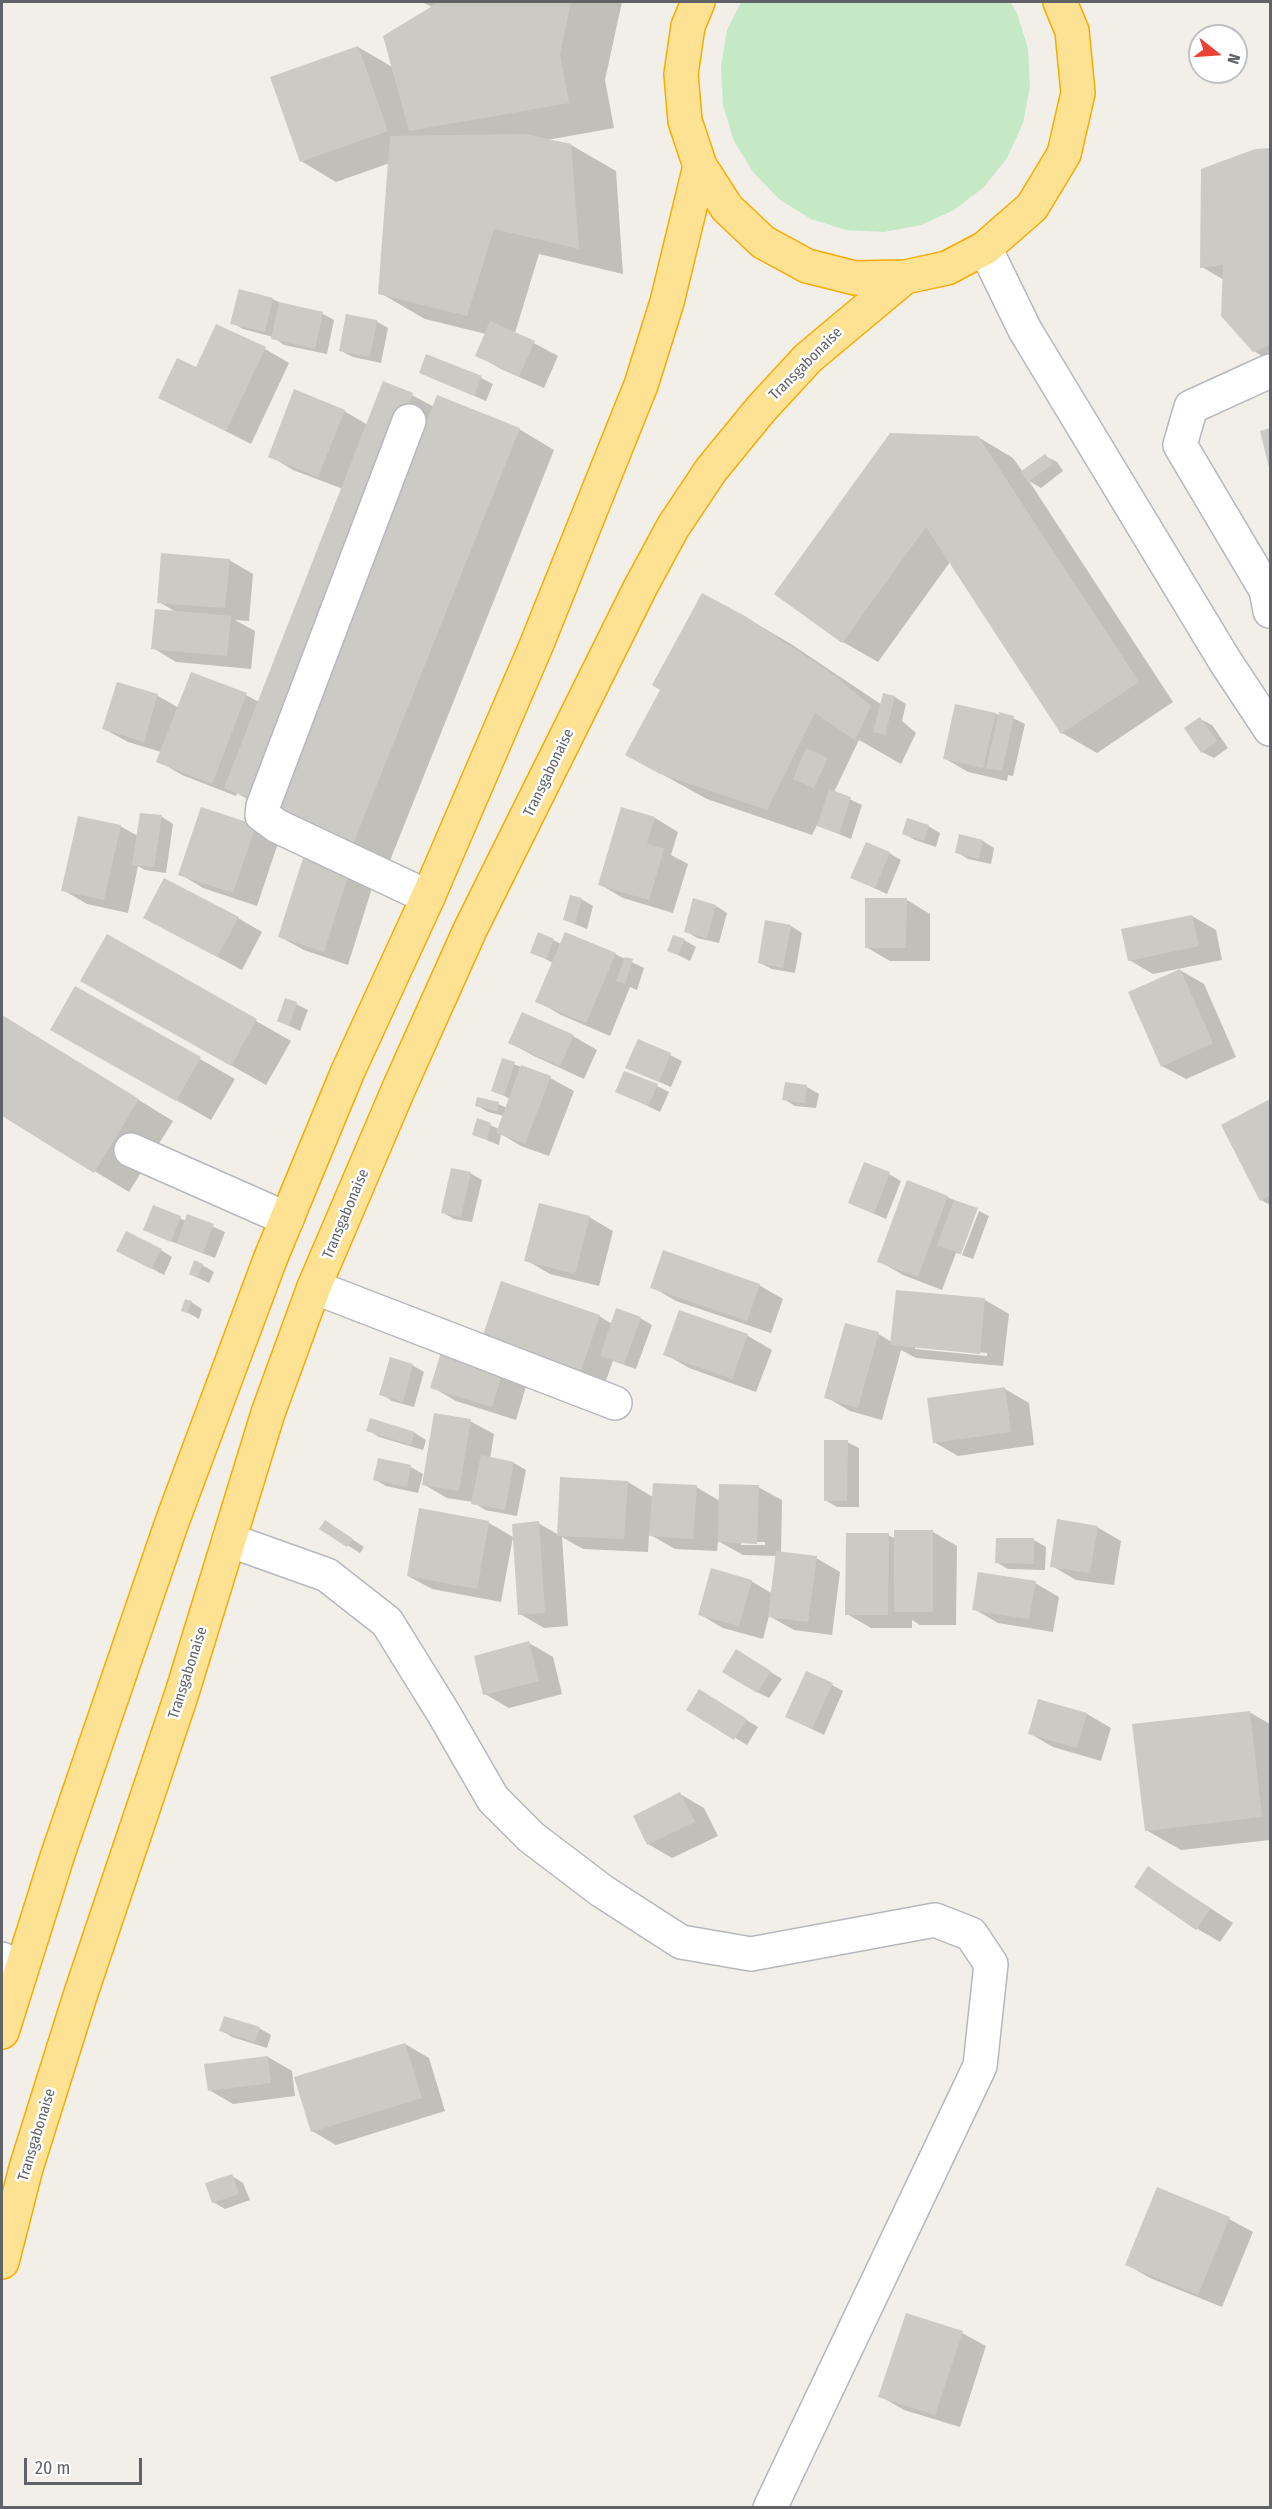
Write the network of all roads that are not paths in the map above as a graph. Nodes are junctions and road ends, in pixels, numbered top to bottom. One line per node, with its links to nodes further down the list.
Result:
1 (699, 2): 3 (highway)
2 (1069, 11): 4 (highway)
3 (700, 166): 5 (highway); 10 (highway)
4 (985, 248): 5 (highway); 9 (street)
5 (905, 278): 13 (highway, Transgabonaise)
6 (1270, 371): 8 (street)
7 (409, 421): 10 (street)
8 (1270, 611)
9 (1270, 729)
10 (428, 897): 12 (highway)
11 (131, 1150): 12 (street)
12 (287, 1219): 16 (highway)
13 (314, 1287): 14 (street); 15 (highway, Transgabonaise)
14 (615, 1403)
15 (230, 1540): 18 (highway, Transgabonaise); 19 (street)
16 (11, 1965): 17 (highway)
17 (2, 2032)
18 (2, 2262)
19 (771, 2508)

